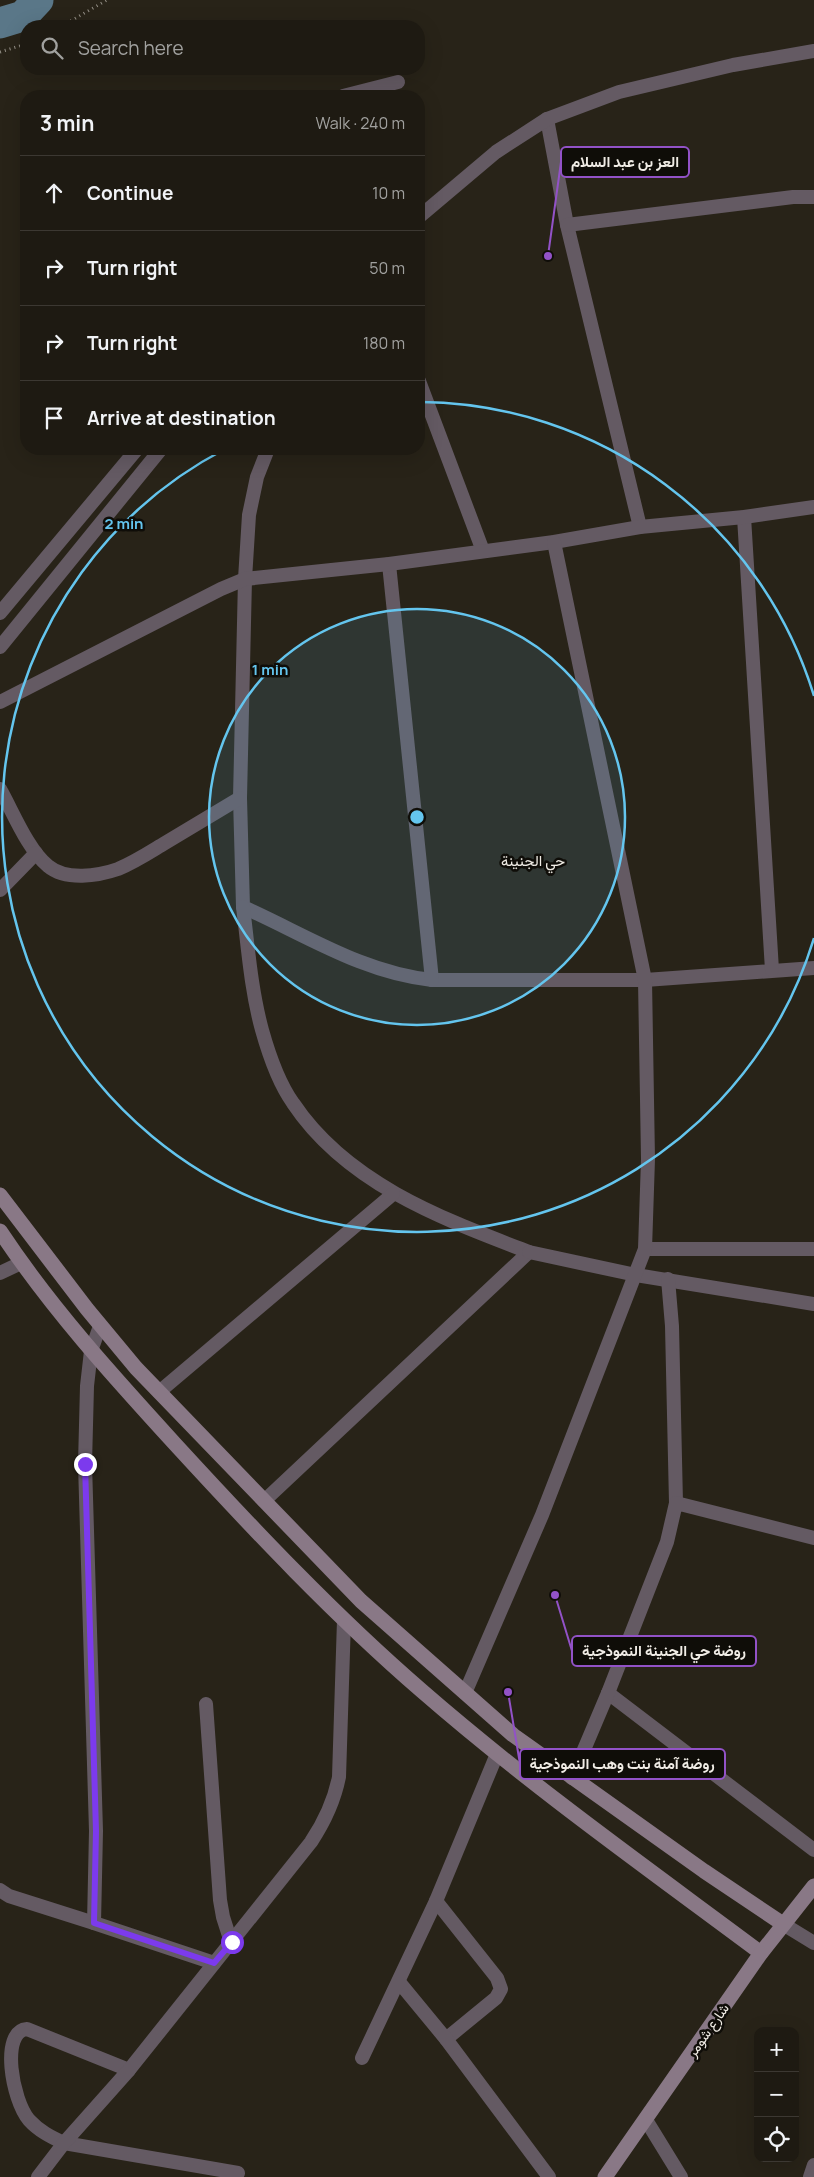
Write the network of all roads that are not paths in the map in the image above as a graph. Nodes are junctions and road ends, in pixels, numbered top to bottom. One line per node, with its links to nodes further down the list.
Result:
1 (814, 51): 4 (street)
2 (398, 82): 3 (street)
3 (367, 90)
4 (547, 119): 6 (street); 7 (street)
5 (814, 197): 7 (street)
6 (425, 213)
7 (567, 225): 14 (street)
8 (425, 397): 16 (street)
9 (132, 455): 19 (street)
10 (156, 455): 20 (street)
11 (266, 455): 18 (street)
12 (814, 507): 13 (street)
13 (744, 517): 14 (street); 28 (street)
14 (640, 527): 15 (street)
15 (554, 542): 16 (street); 30 (street)
16 (483, 551): 17 (street)
17 (389, 564): 18 (street); 29 (street)
18 (245, 579): 21 (street); 23 (street)
19 (0, 614)
20 (0, 646)
21 (0, 702)
22 (0, 788): 24 (street)
23 (240, 798): 24 (street); 26 (street)
24 (36, 854): 25 (street)
25 (0, 890)
26 (243, 906): 29 (street); 31 (street)
27 (814, 968): 28 (street)
28 (772, 970): 30 (street)
29 (432, 980): 30 (street)
30 (645, 980): 34 (street)
31 (393, 1194): 36 (street); 44 (street)
32 (0, 1195): 42 (street)
33 (0, 1232): 37 (street)
34 (645, 1249): 35 (street); 39 (street)
35 (814, 1249)
36 (530, 1252): 39 (street); 45 (street)
37 (21, 1263): 38 (street); 43 (street)
38 (0, 1274)
39 (636, 1275): 40 (street); 49 (street)
40 (668, 1280): 41 (street); 46 (street)
41 (814, 1304)
42 (100, 1326): 43 (street); 44 (street)
43 (91, 1351): 48 (street); 58 (street)
44 (159, 1392): 45 (street)
45 (264, 1501): 49 (street)
46 (676, 1503): 47 (street); 50 (street)
47 (814, 1538)
48 (344, 1620): 52 (street); 60 (street)
49 (465, 1693): 53 (street)
50 (608, 1693): 53 (street); 54 (street)
51 (206, 1704): 60 (street)
52 (497, 1754): 57 (street); 62 (street)
53 (572, 1778): 59 (street)
54 (814, 1850)
55 (814, 1886): 59 (street, شارع شومر)
56 (0, 1890): 58 (street)
57 (436, 1901): 64 (street); 65 (street)
58 (94, 1923): 63 (street)
59 (783, 1924): 61 (street); 62 (street, شارع شومر)
60 (232, 1942): 63 (street)
61 (814, 1943)
62 (761, 1953): 68 (street, شارع شومر)
63 (214, 1963): 67 (street)
64 (399, 1982): 65 (street); 66 (street)
65 (446, 2039): 73 (street)
66 (362, 2058)
67 (129, 2070): 69 (street); 69 (street)
68 (646, 2120): 74 (street, شارع شومر); 75 (street)
69 (64, 2143): 71 (street); 72 (street)
70 (814, 2165): 76 (street)
71 (238, 2173)
72 (38, 2177)
73 (550, 2177)
74 (605, 2177)
75 (681, 2177)
76 (810, 2177)

